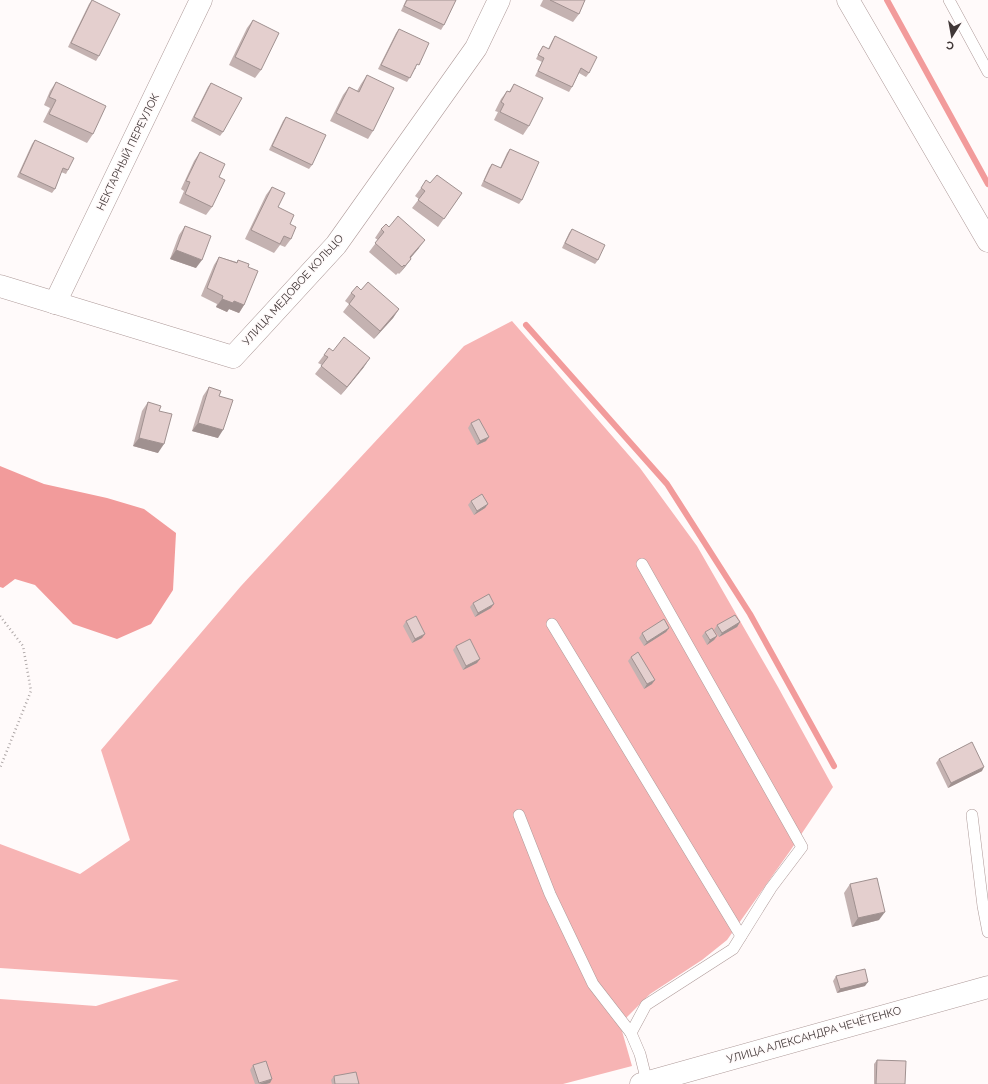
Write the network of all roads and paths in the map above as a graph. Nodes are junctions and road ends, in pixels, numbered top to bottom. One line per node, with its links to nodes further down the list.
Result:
1 (201, 0): 8 (street, НЕКТАРНЫЙ ПЕРЕУЛОК)
2 (500, 0): 8 (street, УЛИЦА МЕДОВОЕ КОЛЬЦО)
3 (848, 0): 6 (street)
4 (949, 0): 5 (lane)
5 (988, 72)
6 (988, 239)
7 (0, 286): 8 (street, УЛИЦА МЕДОВОЕ КОЛЬЦО)
8 (55, 303)
9 (642, 564): 16 (lane)
10 (0, 616): 12 (path)
11 (552, 624): 16 (lane)
12 (0, 768)
13 (519, 815): 18 (lane)
14 (972, 815): 15 (lane)
15 (988, 932)
16 (741, 936): 18 (lane)
17 (988, 987): 19 (street, УЛИЦА АЛЕКСАНДРА ЧЕЧЁТЕНКО)
18 (631, 1033): 19 (lane)
19 (644, 1083)

